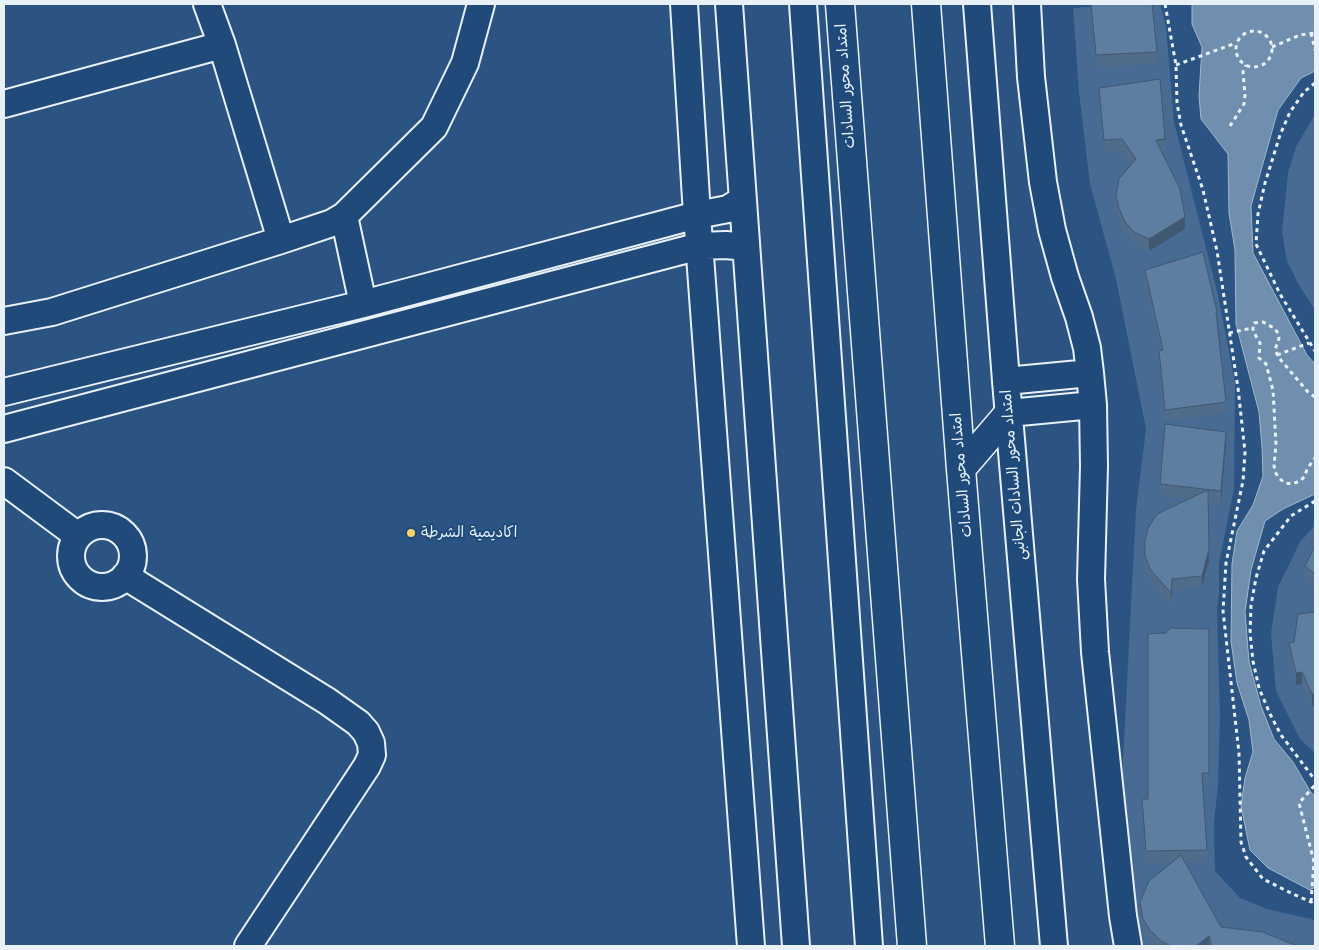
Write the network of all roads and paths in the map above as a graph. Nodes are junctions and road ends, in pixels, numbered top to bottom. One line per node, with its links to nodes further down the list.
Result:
1 (207, 4): 14 (street)
2 (481, 4): 24 (street)
3 (684, 4): 23 (street)
4 (729, 4): 22 (street)
5 (803, 4): 54 (street)
6 (840, 4): 55 (main road, امتداد محور السادات)
7 (926, 4): 43 (main road, امتداد محور السادات)
8 (977, 4): 36 (street, امتداد محور السادات الجانبى)
9 (1027, 4): 35 (street)
10 (1165, 4): 18 (path)
11 (1310, 33): 12 (path); 15 (path); 16 (path)
12 (1315, 33)
13 (1237, 43): 15 (path); 17 (path); 18 (path)
14 (222, 45): 20 (street); 25 (street)
15 (1272, 47): 17 (path)
16 (1315, 50)
17 (1246, 65): 21 (path)
18 (1176, 66): 31 (path)
19 (1315, 83): 32 (path)
20 (4, 104)
21 (1230, 126)
22 (742, 200): 23 (street); 27 (street)
23 (697, 215): 26 (street); 28 (street)
24 (344, 216): 25 (street); 28 (street)
25 (282, 240): 29 (street)
26 (700, 246): 27 (street); 41 (street); 52 (street)
27 (746, 247): 53 (street)
28 (363, 304): 37 (street)
29 (4, 321)
30 (1252, 328): 31 (path); 34 (path); 42 (path)
31 (1229, 333): 50 (path)
32 (1310, 343): 33 (path); 34 (path)
33 (1315, 351)
34 (1277, 355): 38 (path)
35 (1090, 373): 36 (street); 39 (street)
36 (1006, 381): 40 (street, امتداد محور السادات الجانبى)
37 (4, 392)
38 (1315, 397)
39 (1093, 405): 40 (street); 58 (street)
40 (1009, 413): 43 (main road); 57 (street, امتداد محور السادات الجانبى)
41 (4, 429)
42 (1315, 458)
43 (961, 469): 56 (main road, امتداد محور السادات)
44 (4, 481): 46 (street)
45 (1315, 501): 48 (path)
46 (78, 536): 47 (street); 47 (street)
47 (126, 576): 51 (street)
48 (1315, 780)
49 (1315, 785): 50 (path)
50 (1313, 902)
51 (248, 946)
52 (751, 946)
53 (796, 946)
54 (869, 946)
55 (912, 946)
56 (1000, 946)
57 (1054, 946)
58 (1128, 946)

